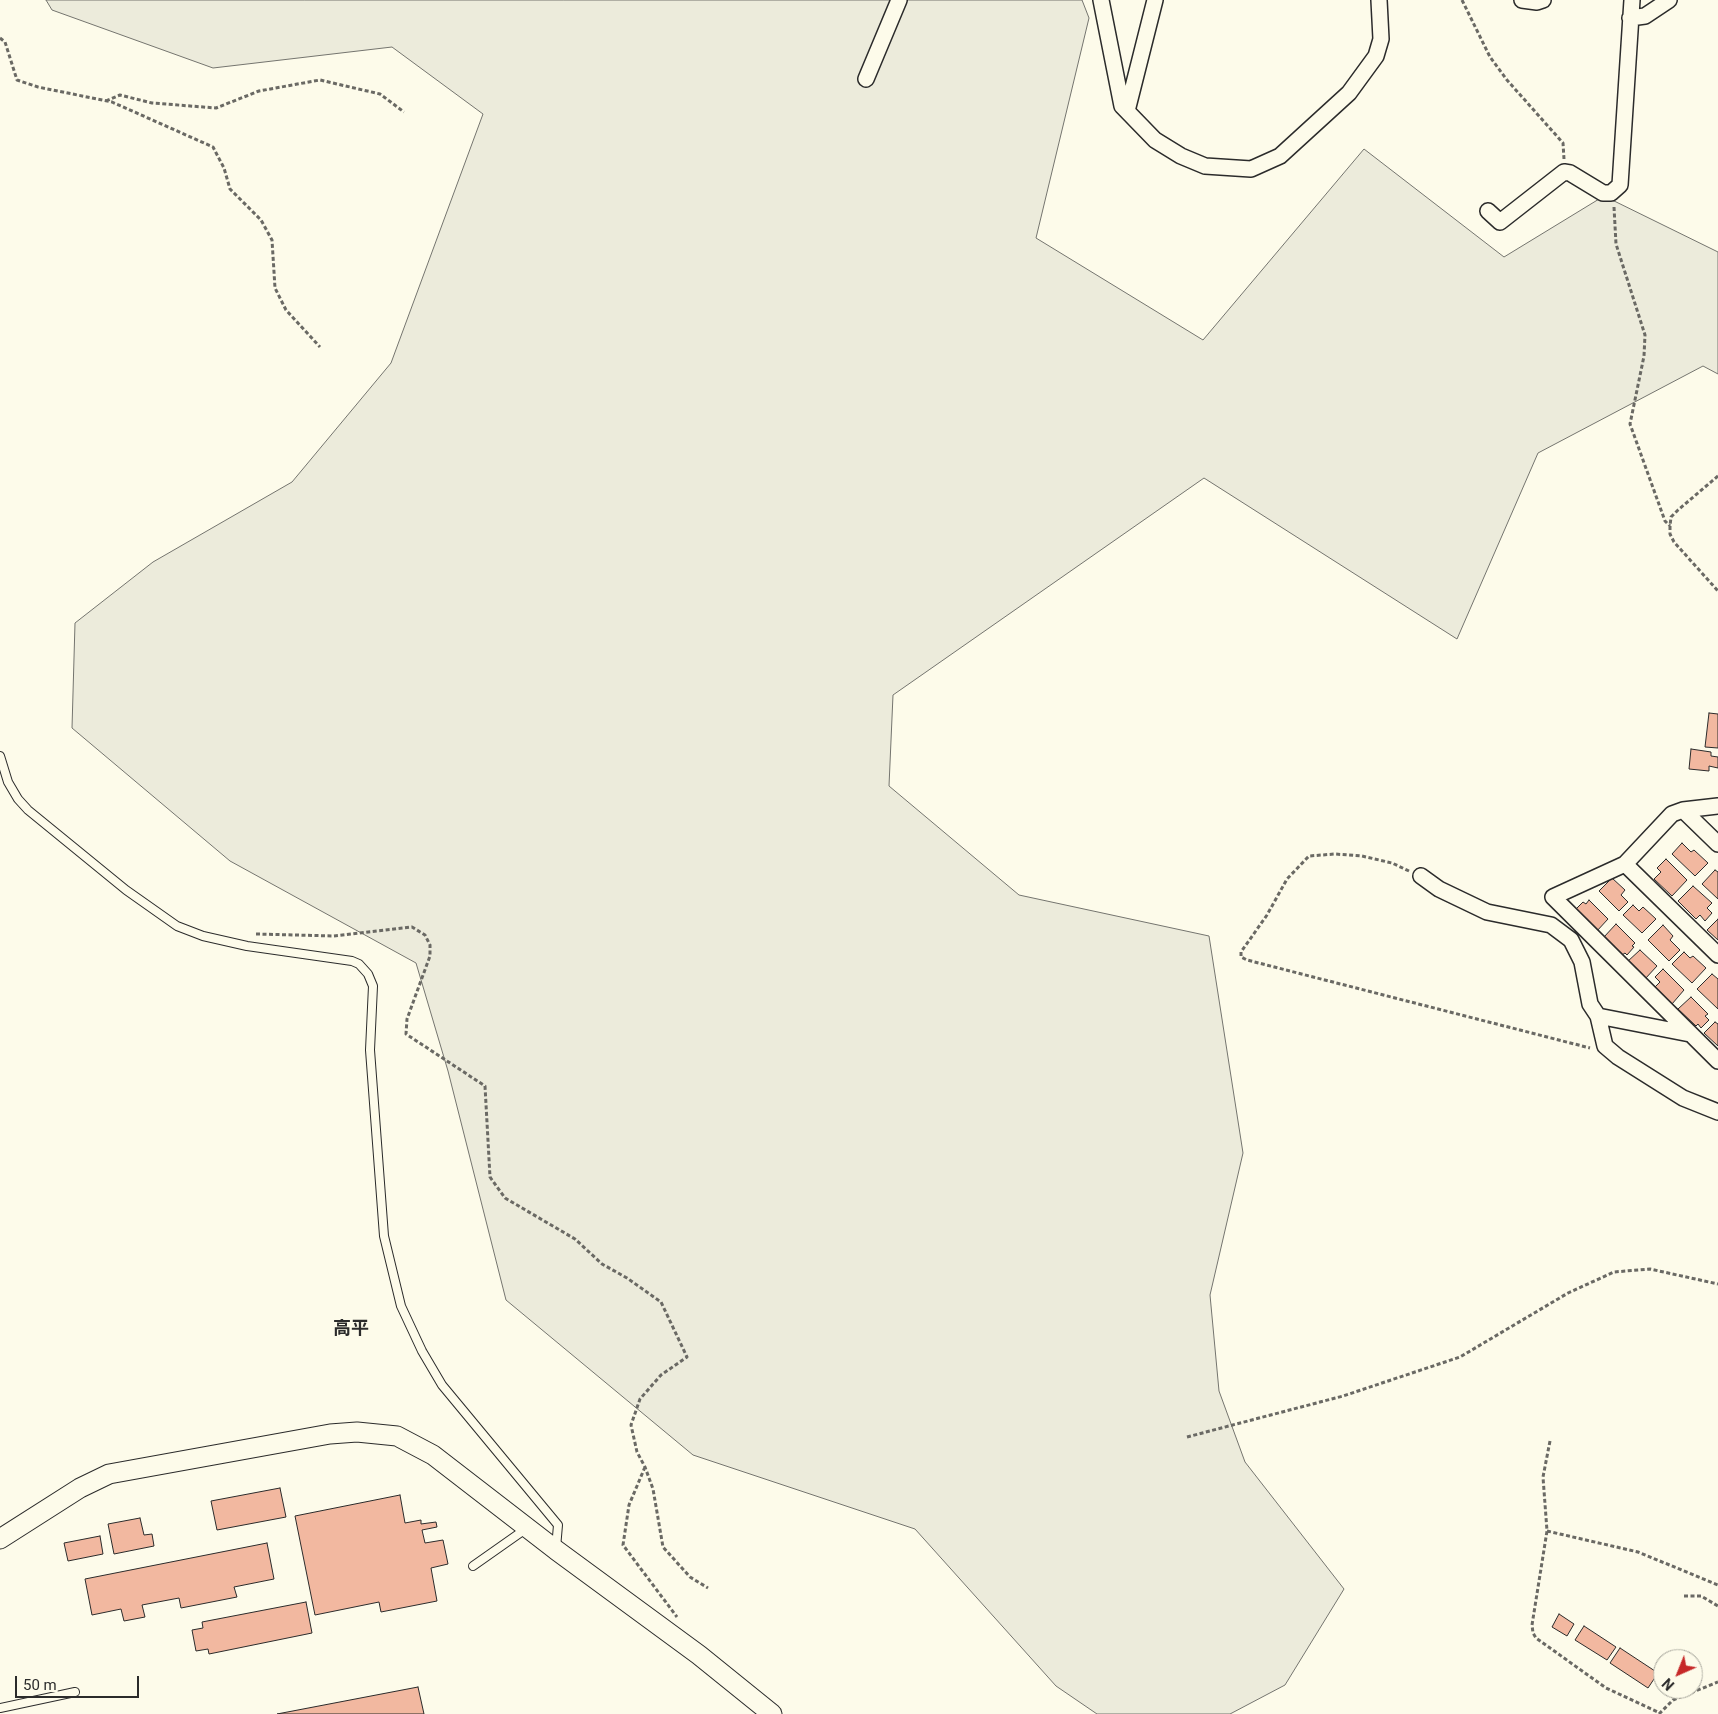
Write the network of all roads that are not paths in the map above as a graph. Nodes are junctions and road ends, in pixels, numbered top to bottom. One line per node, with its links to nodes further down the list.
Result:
1 (899, 0): 10 (street)
2 (1101, 0): 11 (street)
3 (1155, 0): 11 (street)
4 (1379, 0): 11 (street)
5 (1522, 0): 6 (street)
6 (1543, 0)
7 (1632, 0): 9 (street)
8 (1668, 0): 9 (street)
9 (1630, 18): 12 (street)
10 (866, 79)
11 (1127, 111)
12 (1488, 211)
13 (0, 756): 26 (lane)
14 (1718, 806): 15 (street)
15 (1683, 810): 16 (street); 17 (street)
16 (1718, 844)
17 (1625, 864): 19 (street); 21 (street)
18 (1421, 876): 20 (street)
19 (1718, 955)
20 (1598, 1016): 21 (street); 23 (street)
21 (1690, 1034): 22 (street)
22 (1718, 1061)
23 (1718, 1112)
24 (527, 1528): 25 (street); 26 (street); 27 (lane)
25 (0, 1539)
26 (556, 1550): 30 (street)
27 (472, 1566)
28 (75, 1692): 29 (lane)
29 (0, 1708)
30 (772, 1714)

